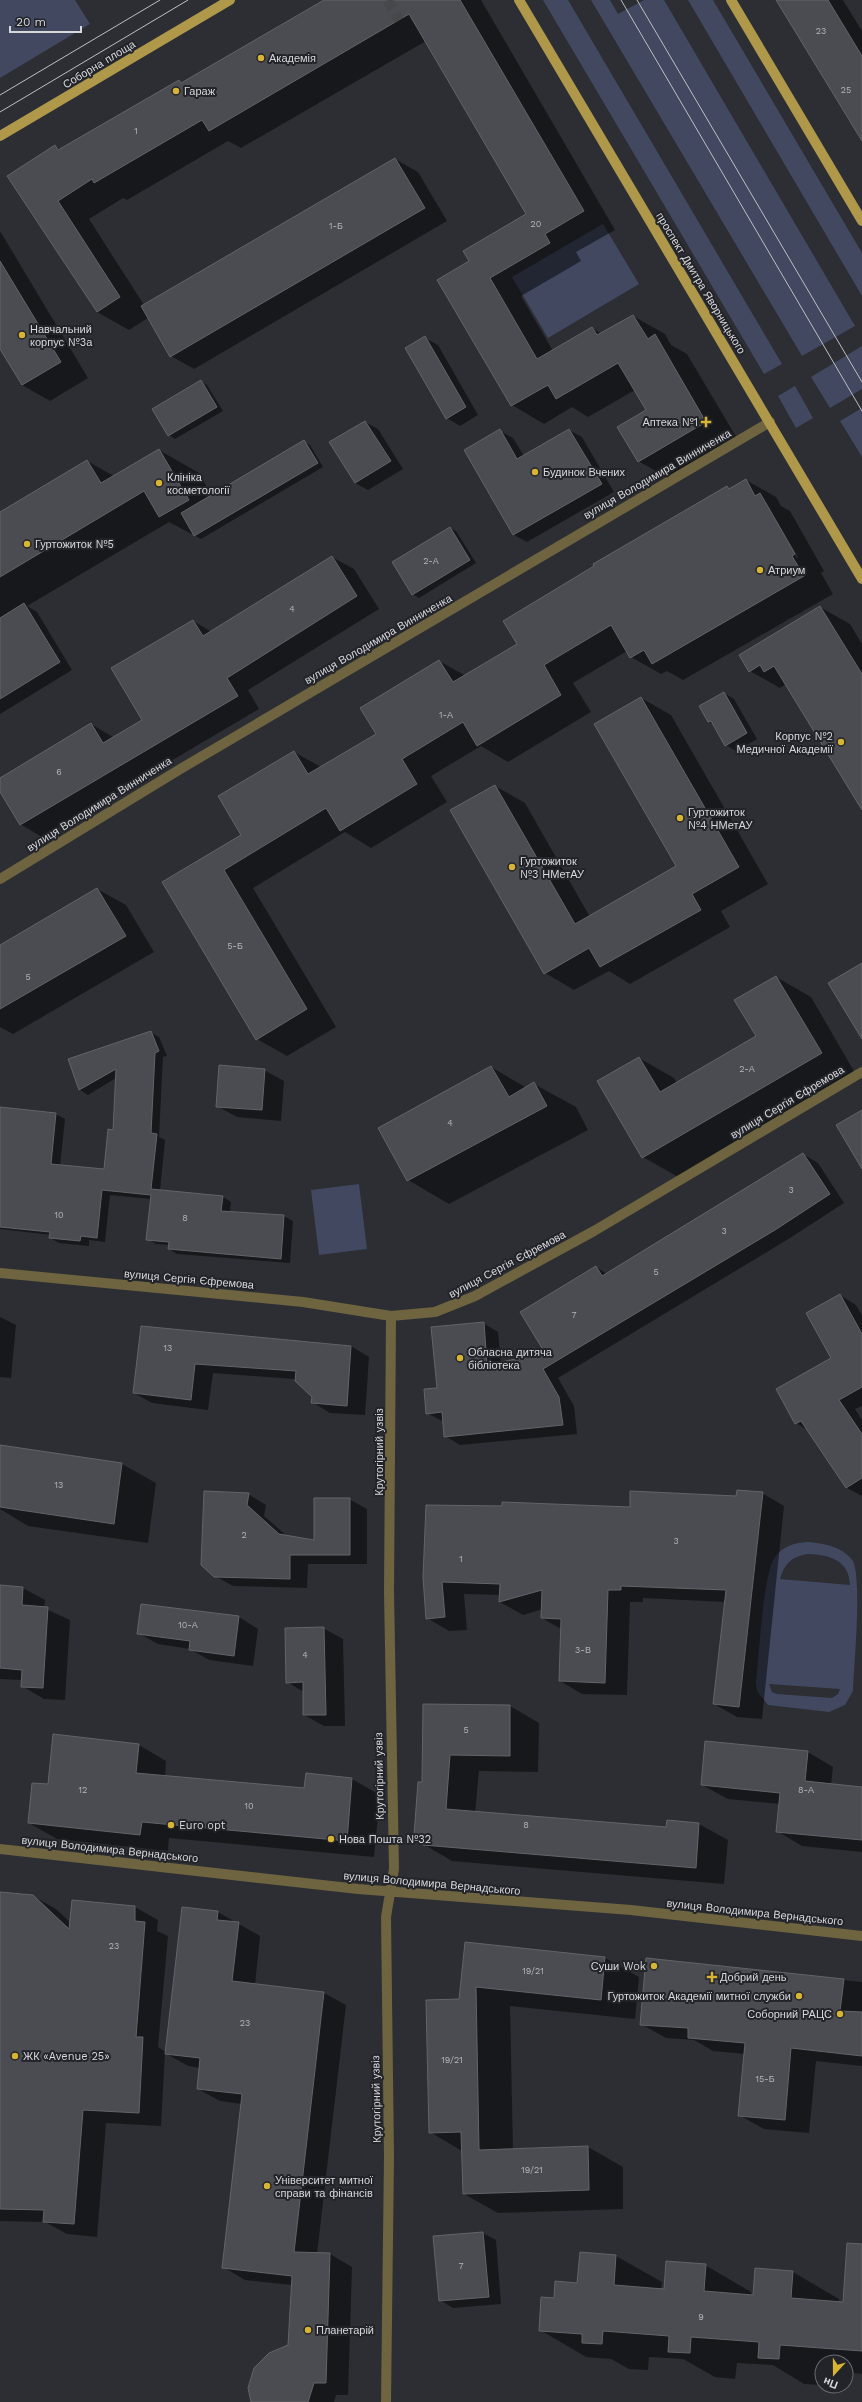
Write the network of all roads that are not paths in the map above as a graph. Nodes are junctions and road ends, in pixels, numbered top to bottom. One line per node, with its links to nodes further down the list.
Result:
1 (230, 0): 4 (main road, Соборна площа)
2 (518, 0): 6 (main road, проспект Дмитра Яворницького)
3 (731, 0): 5 (main road)
4 (0, 136)
5 (862, 221)
6 (770, 422): 7 (main road, проспект Дмитра Яворницького); 8 (street, вулиця Володимира Винниченка)
7 (862, 579)
8 (0, 879)
9 (862, 1072): 11 (street, вулиця Сергія Єфремова)
10 (0, 1273): 11 (street, вулиця Сергія Єфремова)
11 (391, 1316): 13 (street, Крутогірний узвіз)
12 (0, 1849): 13 (street, вулиця Володимира Вернадського)
13 (390, 1892): 14 (street, вулиця Володимира Вернадського); 15 (street, Крутогірний узвіз)
14 (862, 1936)
15 (386, 2402)

